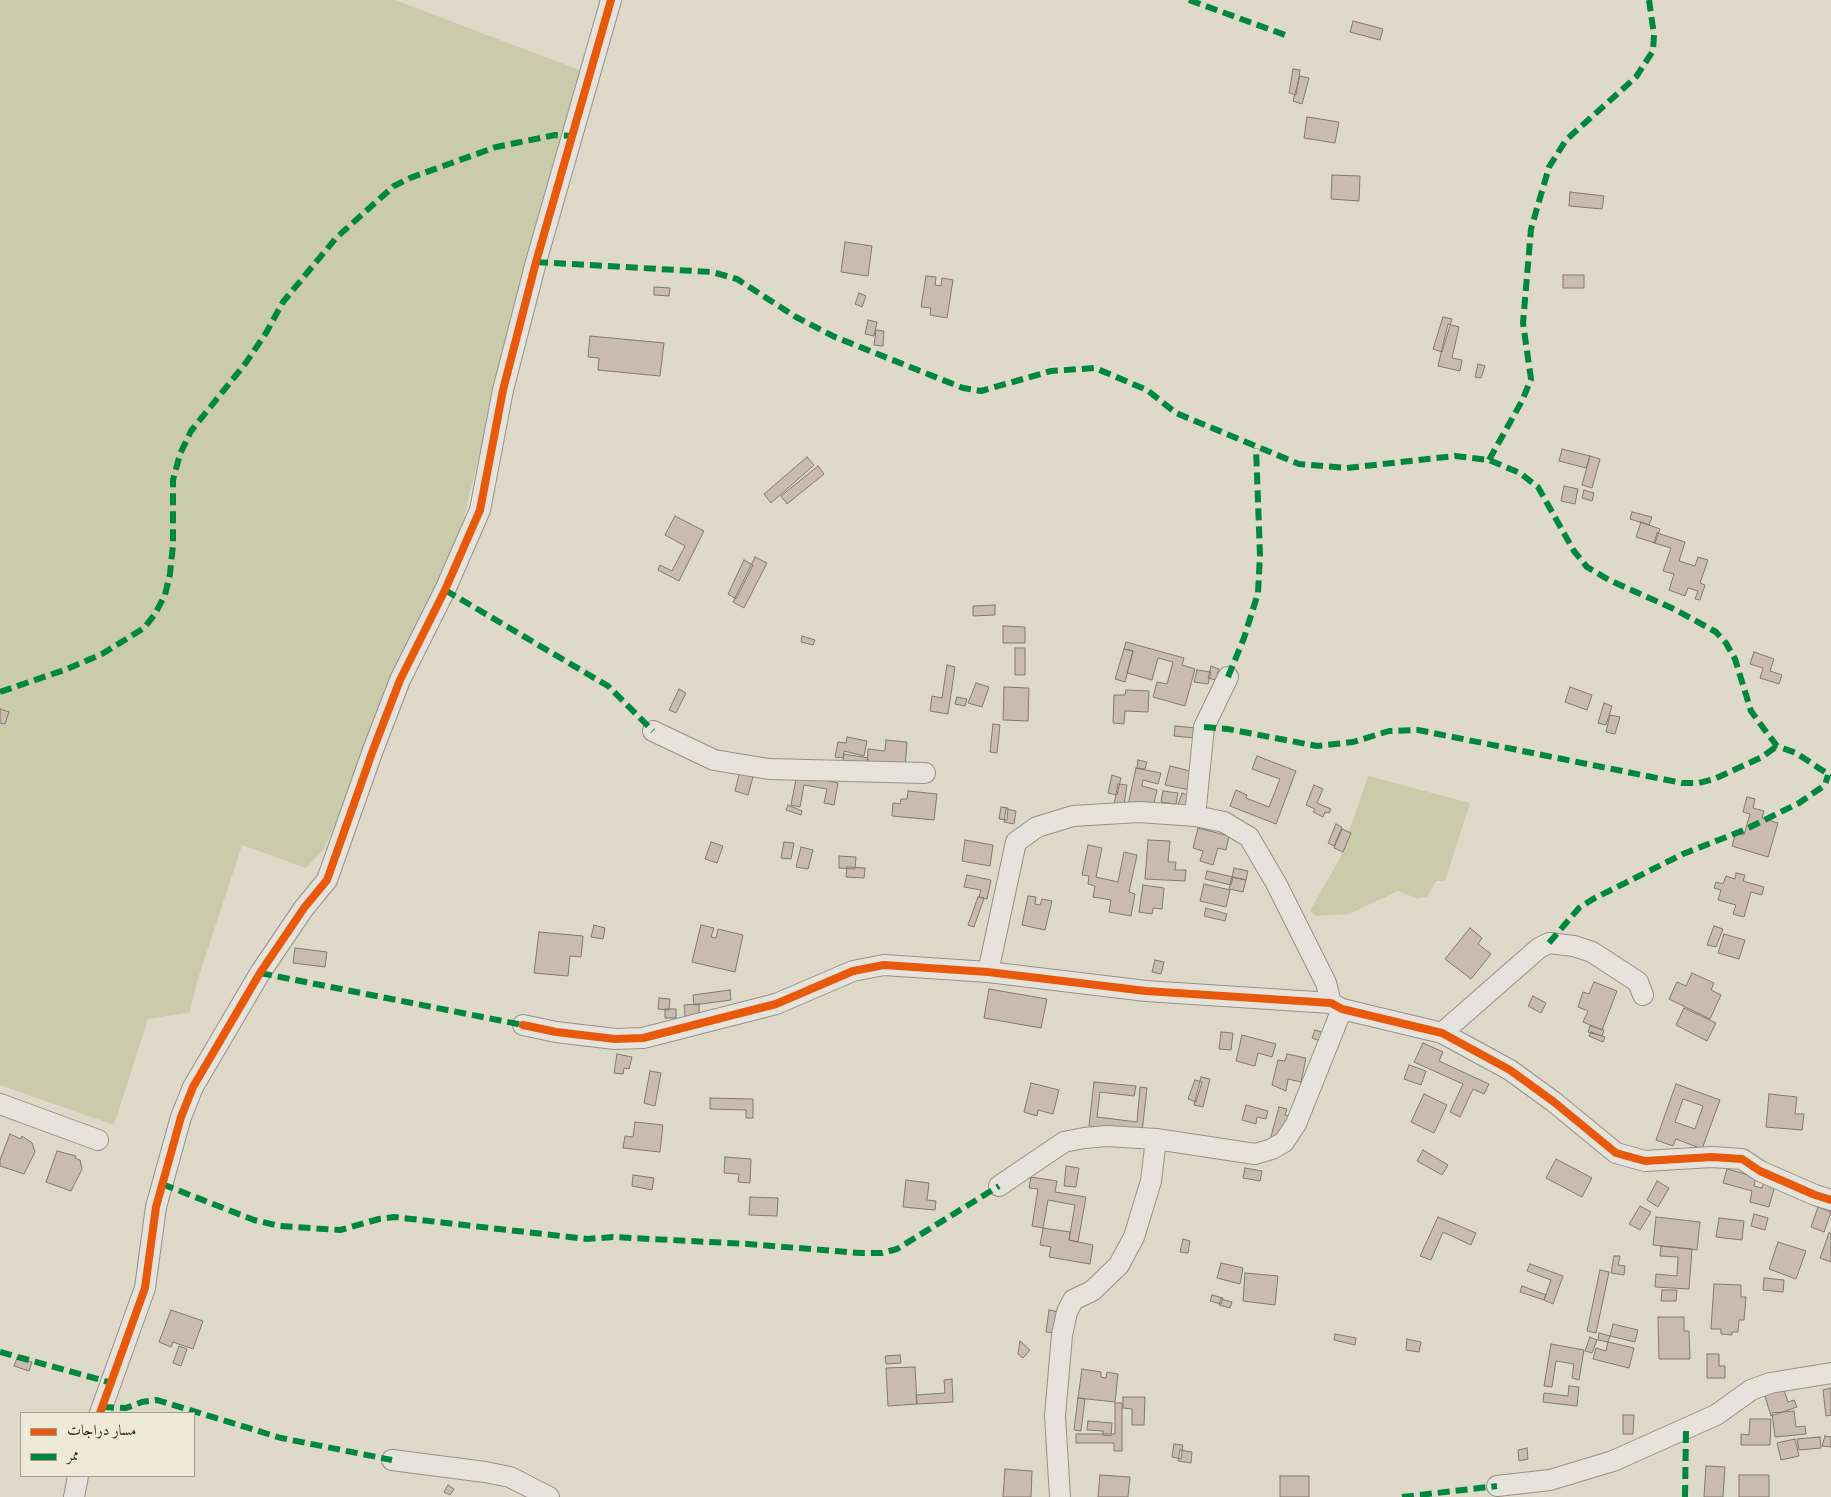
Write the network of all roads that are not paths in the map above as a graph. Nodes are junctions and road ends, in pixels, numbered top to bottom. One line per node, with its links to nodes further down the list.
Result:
1 (611, 0): 17 (street)
2 (1228, 678): 5 (street)
3 (653, 730): 4 (street)
4 (925, 773)
5 (1195, 816): 6 (street); 8 (street)
6 (988, 972): 8 (street); 9 (street)
7 (1644, 994): 10 (street)
8 (1336, 1006): 10 (street); 12 (street)
9 (522, 1025)
10 (1442, 1033): 15 (street)
11 (0, 1104): 13 (street)
12 (1156, 1139): 14 (street); 23 (street)
13 (98, 1140)
14 (999, 1186)
15 (1831, 1200)
16 (1831, 1373): 20 (street)
17 (100, 1412)
18 (392, 1460): 22 (street)
19 (78, 1477): 21 (street)
20 (1497, 1486)
21 (74, 1497)
22 (549, 1497)
23 (1060, 1497)

